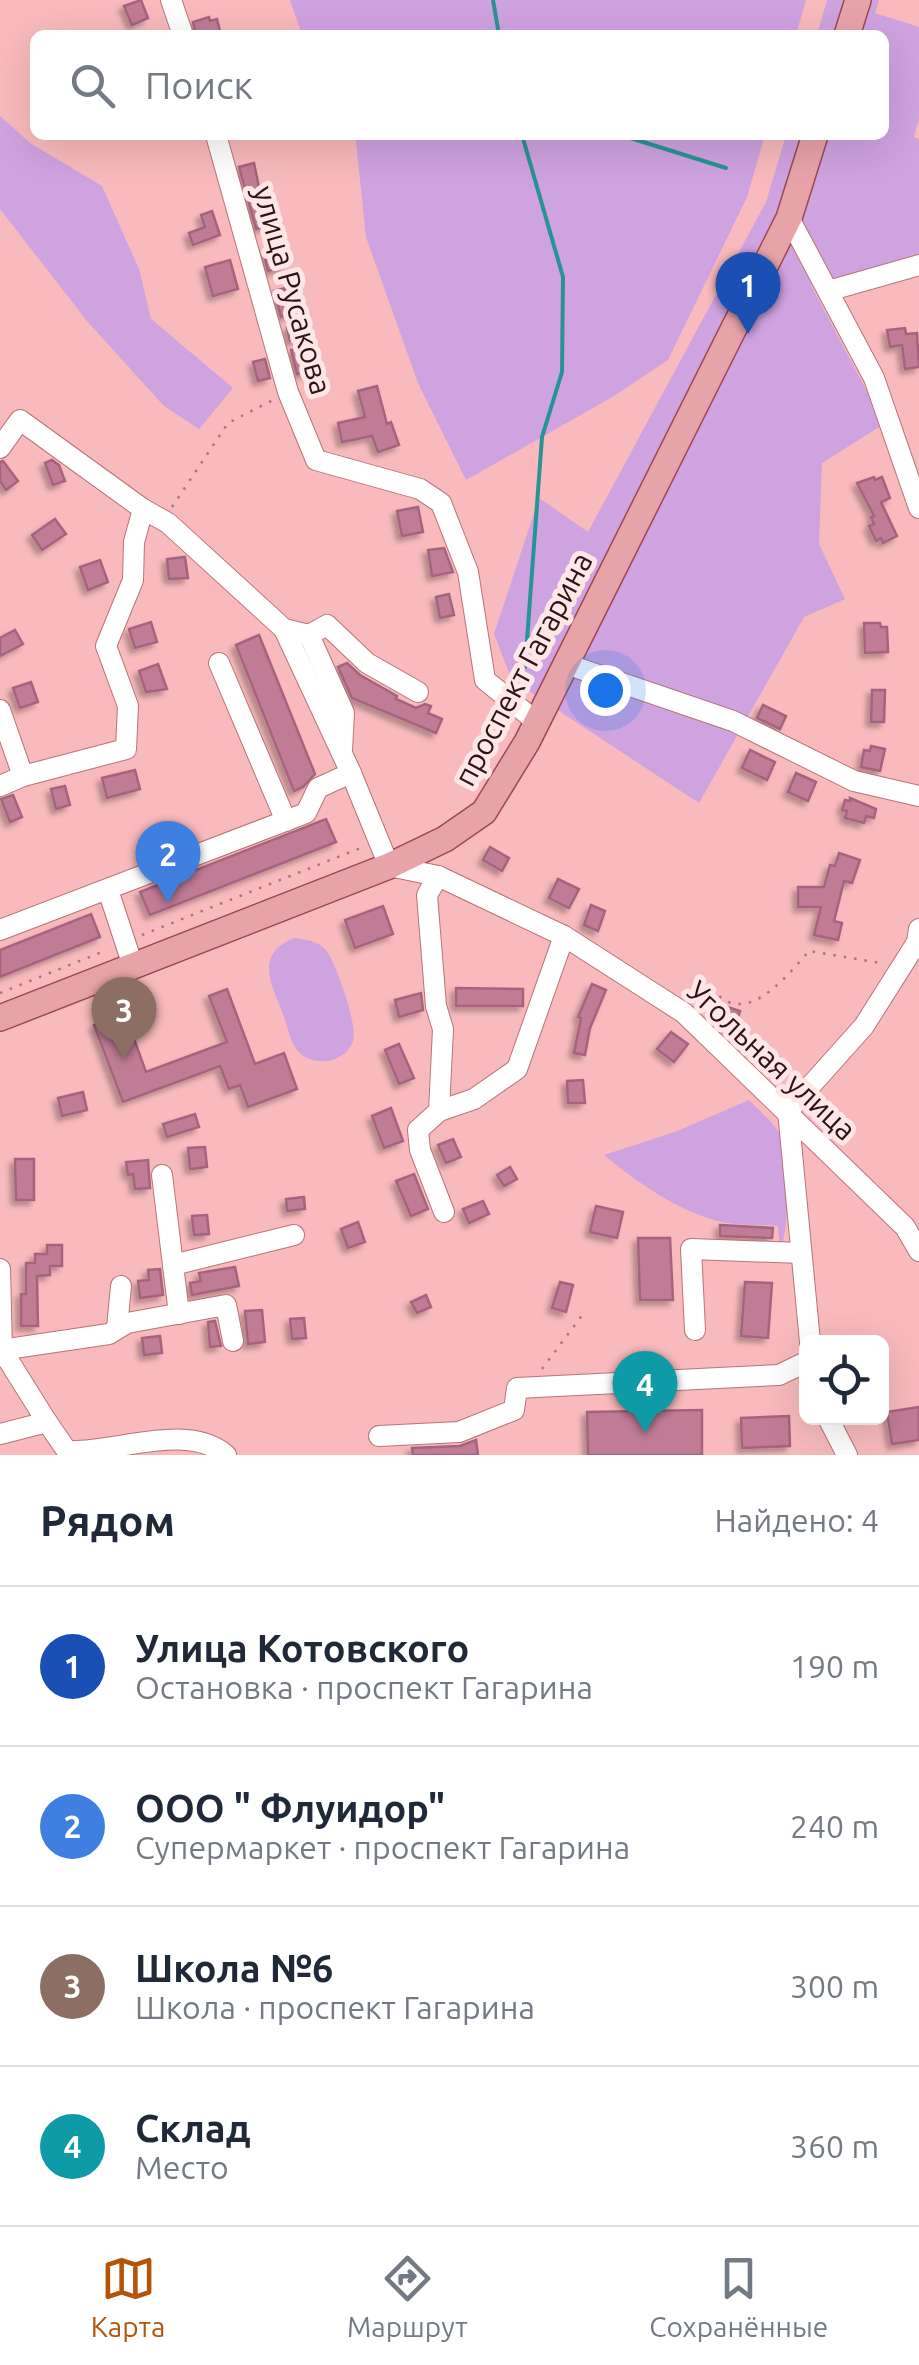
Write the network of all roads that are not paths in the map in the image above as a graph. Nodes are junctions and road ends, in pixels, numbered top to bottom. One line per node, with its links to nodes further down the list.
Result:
1 (171, 0): 3 (street)
2 (858, 0): 4 (main road)
3 (181, 30)
4 (849, 30)
5 (217, 140): 19 (street, улица Русакова)
6 (814, 140): 7 (main road, проспект Гагарина)
7 (789, 218): 9 (street); 16 (main road, проспект Гагарина)
8 (919, 265): 9 (street)
9 (828, 292): 11 (street)
10 (0, 448): 12 (street)
11 (919, 508)
12 (143, 510): 13 (street); 22 (street)
13 (284, 629): 14 (street); 20 (street)
14 (310, 634): 17 (street); 20 (street)
15 (219, 663): 25 (street)
16 (566, 664): 19 (main road, проспект Гагарина); 24 (street)
17 (418, 692)
18 (0, 710): 22 (street)
19 (537, 722): 26 (main road, проспект Гагарина)
20 (342, 752): 21 (street)
21 (351, 773): 25 (street); 26 (street)
22 (23, 776): 23 (street)
23 (0, 786)
24 (919, 796)
25 (286, 822): 28 (street)
26 (389, 866): 27 (street, Угольная улица); 32 (main road, проспект Гагарина)
27 (438, 876): 30 (street, Угольная улица); 34 (street)
28 (108, 890): 29 (street); 32 (street)
29 (0, 930)
30 (564, 936): 34 (street); 35 (street, Угольная улица)
31 (918, 938): 35 (street)
32 (130, 954): 33 (main road, проспект Гагарина)
33 (0, 1018)
34 (440, 1110): 37 (street)
35 (788, 1111): 39 (street, Угольная улица); 40 (street)
36 (162, 1175): 41 (street)
37 (444, 1212)
38 (294, 1235): 41 (street)
39 (919, 1251)
40 (801, 1253): 46 (street); 47 (street)
41 (173, 1265): 44 (street)
42 (0, 1269): 49 (street)
43 (121, 1286): 45 (street)
44 (179, 1314): 45 (street); 48 (street)
45 (117, 1328): 49 (street)
46 (695, 1330)
47 (809, 1335)
48 (233, 1341)
49 (1, 1350): 51 (street)
50 (799, 1366): 54 (street)
51 (48, 1422): 53 (street); 55 (street)
52 (832, 1425): 56 (street)
53 (0, 1434)
54 (380, 1436)
55 (226, 1455)
56 (848, 1455)

